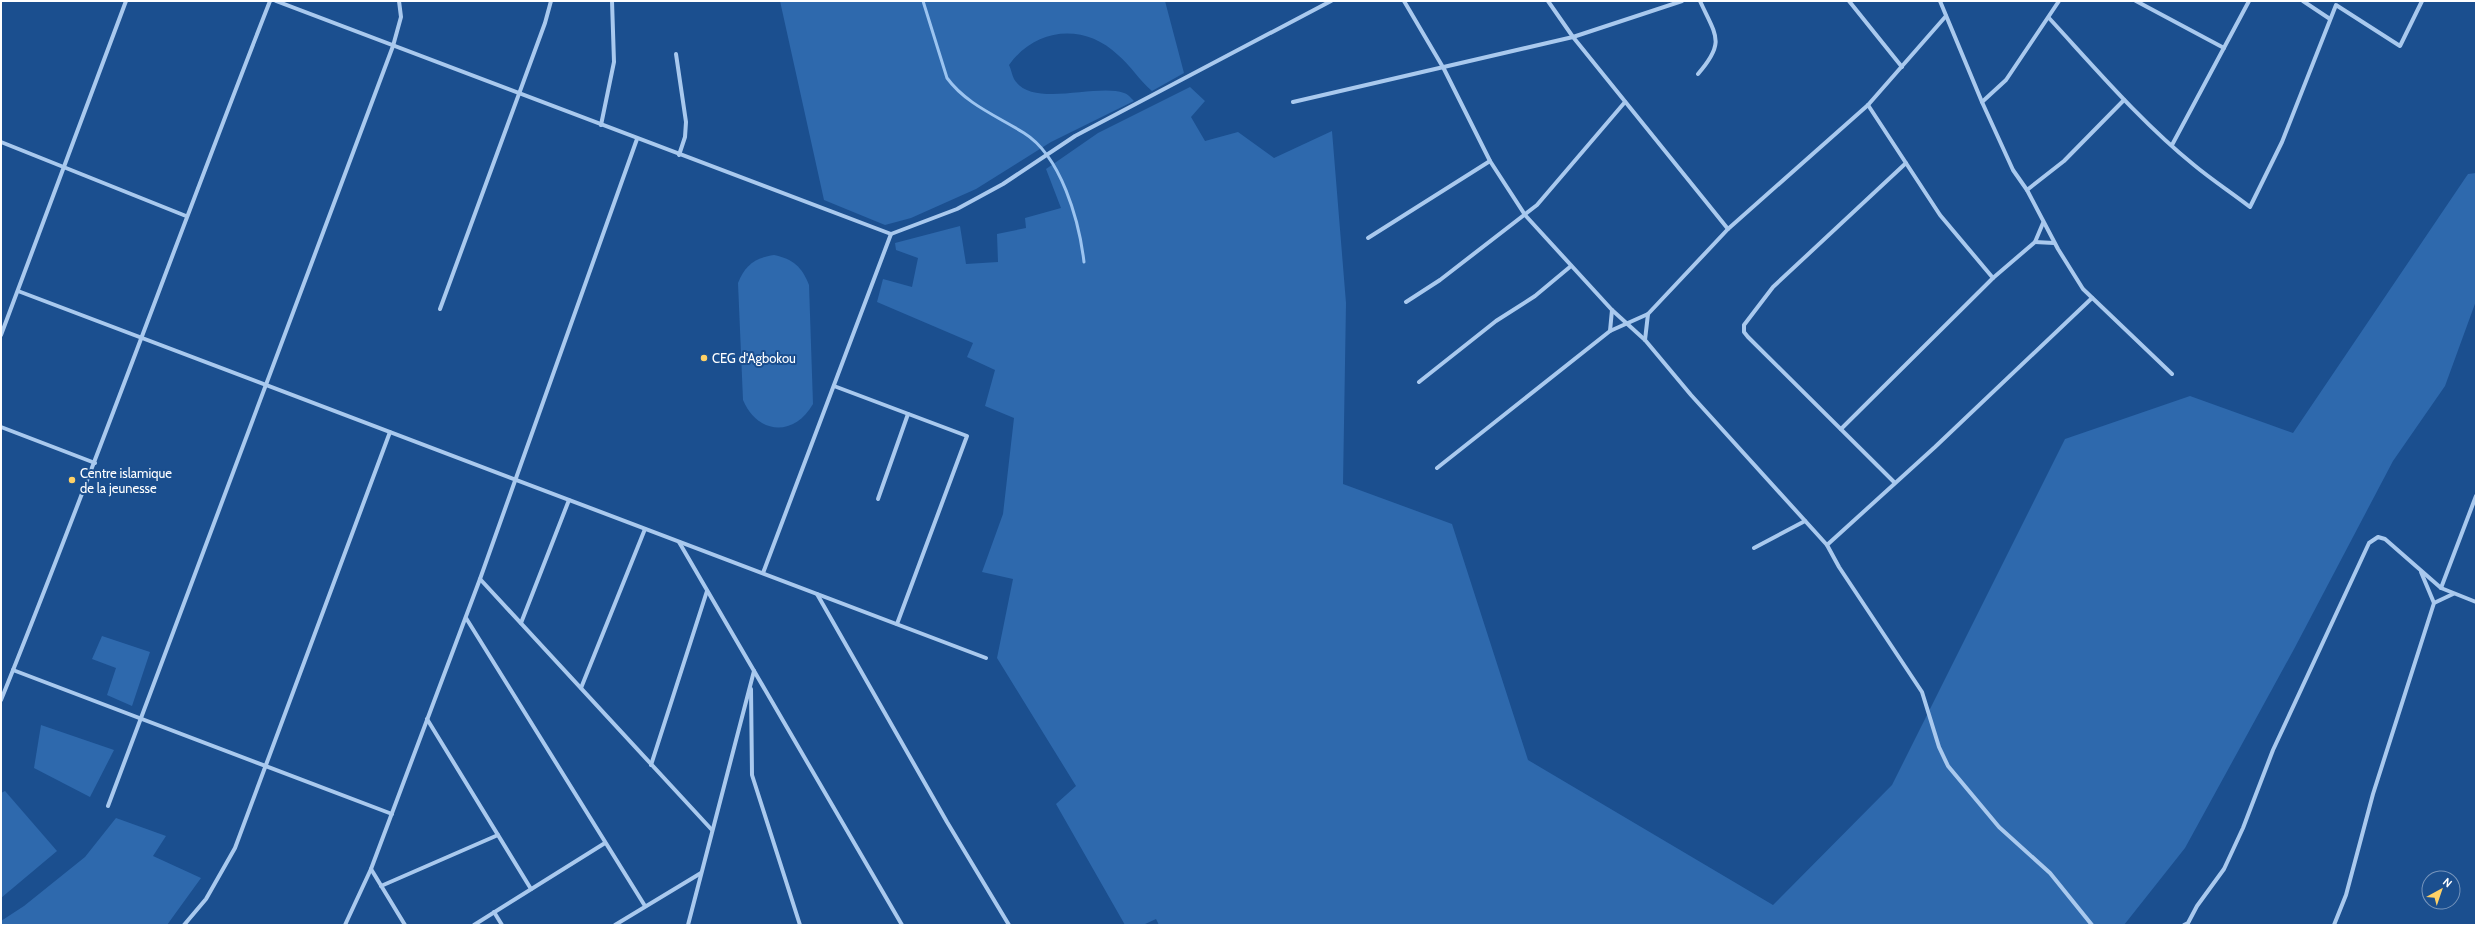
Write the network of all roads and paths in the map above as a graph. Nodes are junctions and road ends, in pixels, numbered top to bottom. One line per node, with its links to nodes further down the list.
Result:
1 (126, 1): 43 (street)
2 (270, 1): 46 (street)
3 (276, 1): 24 (street)
4 (399, 1): 24 (street)
5 (551, 1): 30 (street)
6 (612, 1): 36 (street)
7 (1331, 1): 49 (street)
8 (1404, 1): 28 (street)
9 (1548, 1): 23 (street)
10 (1682, 1): 23 (street)
11 (1700, 1): 29 (street)
12 (1849, 1): 27 (street)
13 (1940, 1): 20 (street)
14 (2059, 1): 21 (street)
15 (2136, 1): 25 (street)
16 (2249, 1): 25 (street)
17 (2303, 1): 22 (street)
18 (2422, 1): 19 (street)
19 (2337, 3): 22 (street)
20 (1946, 16): 27 (street); 34 (street)
21 (2050, 18): 31 (street); 34 (street)
22 (2330, 19): 39 (street)
23 (1573, 37): 28 (street); 33 (street)
24 (393, 46): 30 (street); 68 (street)
25 (2224, 48): 39 (street)
26 (676, 54): 40 (street)
27 (1902, 67): 35 (street)
28 (1444, 69): 32 (street); 41 (street)
29 (1698, 74)
30 (518, 94): 36 (street); 58 (street)
31 (2124, 100): 39 (street); 44 (street)
32 (1293, 102)
33 (1624, 102): 45 (street); 48 (street)
34 (1982, 102): 44 (street)
35 (1868, 105): 42 (street); 48 (street)
36 (601, 125): 37 (street)
37 (637, 139): 40 (street); 76 (street)
38 (1, 142): 43 (street)
39 (2172, 145)
40 (679, 155): 49 (street)
41 (1490, 161): 45 (street); 50 (street)
42 (1906, 163): 54 (street); 72 (street)
43 (64, 167): 46 (street); 55 (street)
44 (2027, 190): 47 (street)
45 (1525, 215): 53 (street); 57 (street)
46 (186, 216): 64 (street)
47 (2043, 223): 51 (street); 52 (street)
48 (1728, 229): 60 (street)
49 (892, 234): 69 (street)
50 (1368, 238)
51 (2035, 242): 52 (street); 54 (street)
52 (2054, 242): 56 (street)
53 (1571, 266): 59 (street); 67 (street)
54 (1993, 278): 72 (street)
55 (18, 291): 63 (street); 64 (street)
56 (2092, 298): 66 (street); 77 (street)
57 (1406, 302)
58 (440, 309)
59 (1612, 310): 61 (street); 62 (street)
60 (1648, 314): 61 (street); 65 (street)
61 (1627, 323): 62 (street); 65 (street)
62 (1610, 331): 75 (street)
63 (1, 335)
64 (142, 338): 68 (street); 74 (street)
65 (1645, 340): 81 (street)
66 (2172, 374)
67 (1418, 382)
68 (264, 385): 73 (street); 104 (street)
69 (834, 386): 70 (street); 87 (street)
70 (908, 414): 79 (street); 97 (street)
71 (1, 427): 74 (street)
72 (1841, 429): 77 (street)
73 (390, 432): 76 (street); 107 (street)
74 (94, 462): 99 (street)
75 (1437, 468)
76 (515, 480): 80 (street); 88 (street)
77 (1894, 482): 84 (street)
78 (2476, 496): 89 (street)
79 (878, 499)
80 (569, 500): 82 (street); 96 (street)
81 (1805, 521): 84 (street); 85 (street)
82 (645, 529): 83 (street); 102 (street)
83 (678, 542): 87 (street); 90 (street)
84 (1827, 545): 130 (street)
85 (1754, 548)
86 (2421, 571): 89 (street); 94 (street); 119 (street)
87 (763, 573): 91 (street)
88 (480, 579): 95 (street); 96 (street)
89 (2441, 588): 92 (street)
90 (707, 591): 100 (street); 106 (street)
91 (816, 594): 97 (street); 129 (street)
92 (2453, 594): 93 (street); 94 (street)
93 (2476, 602)
94 (2434, 603): 131 (street)
95 (466, 618): 105 (street); 112 (street)
96 (521, 623): 102 (street)
97 (897, 624): 98 (street)
98 (986, 658)
99 (13, 670): 103 (street); 104 (street)
100 (754, 671): 101 (street); 128 (street)
101 (750, 682): 110 (street); 127 (street)
102 (581, 688): 106 (street)
103 (1, 700)
104 (140, 718): 107 (street); 108 (street)
105 (427, 719): 109 (street); 111 (street)
106 (651, 766): 110 (street)
107 (267, 767): 109 (street); 120 (street)
108 (108, 806)
109 (392, 814): 113 (street)
110 (712, 830): 114 (street)
111 (498, 835): 115 (street); 116 (street)
112 (605, 843): 116 (street); 117 (street)
113 (371, 869): 115 (street); 121 (street)
114 (701, 873): 117 (street); 126 (street)
115 (381, 886): 122 (street)
116 (531, 889): 118 (street)
117 (645, 906): 125 (street)
118 (494, 912): 123 (street); 124 (street)
119 (2187, 924)
120 (184, 925)
121 (345, 925)
122 (405, 925)
123 (474, 925)
124 (502, 925)
125 (615, 925)
126 (688, 925)
127 (800, 925)
128 (902, 925)
129 (1009, 925)
130 (2092, 925)
131 (2334, 925)

